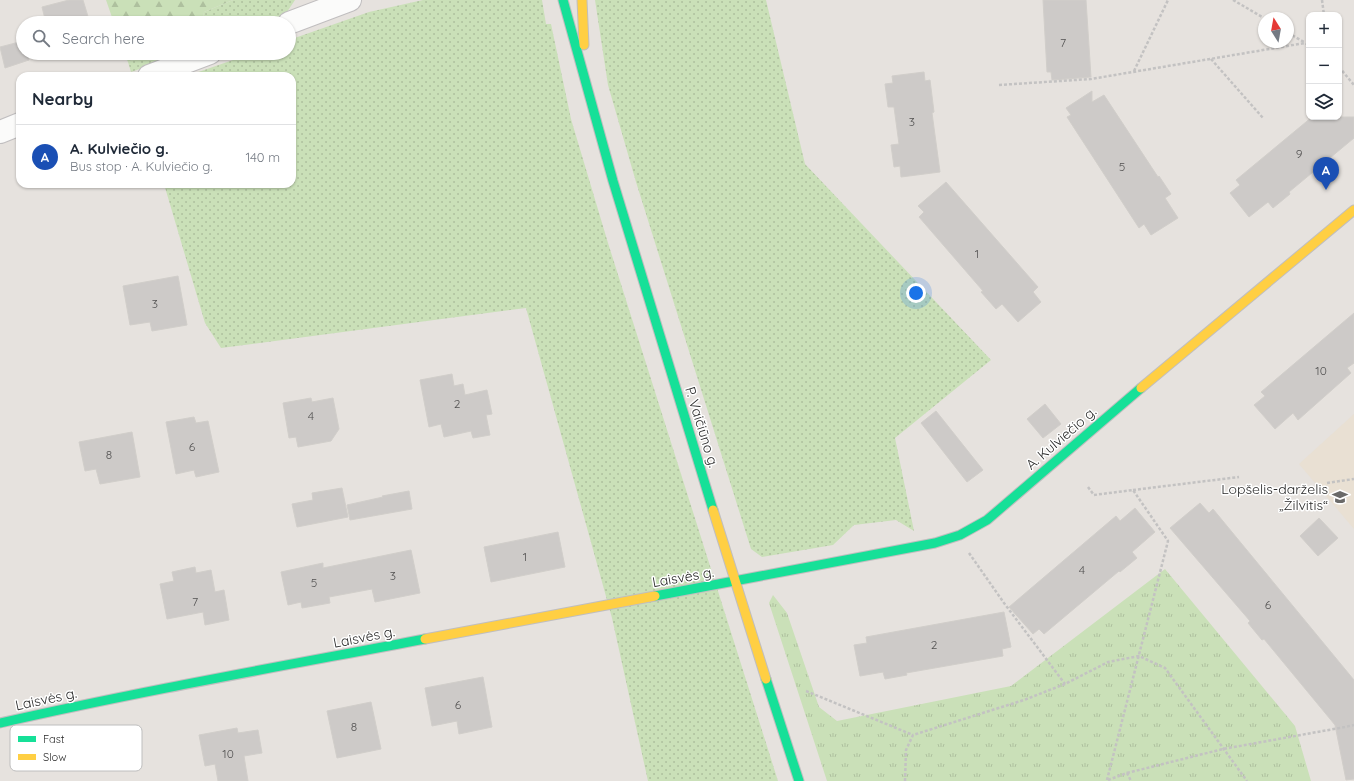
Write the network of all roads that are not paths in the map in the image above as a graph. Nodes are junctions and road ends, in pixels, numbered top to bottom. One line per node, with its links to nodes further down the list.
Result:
1 (350, 0): 4 (street)
2 (563, 0): 7 (street, P. Vaičiūno g.)
3 (582, 0): 7 (street, P. Vaičiūno g.)
4 (296, 20)
5 (191, 60): 6 (street)
6 (160, 72)
7 (585, 78): 11 (street, P. Vaičiūno g.)
8 (16, 126): 9 (street)
9 (0, 132)
10 (1354, 210): 11 (street, A. Kulviečio g.)
11 (735, 582): 12 (street, Laisvės g.); 13 (street, P. Vaičiūno g.)
12 (0, 724)
13 (799, 781)

